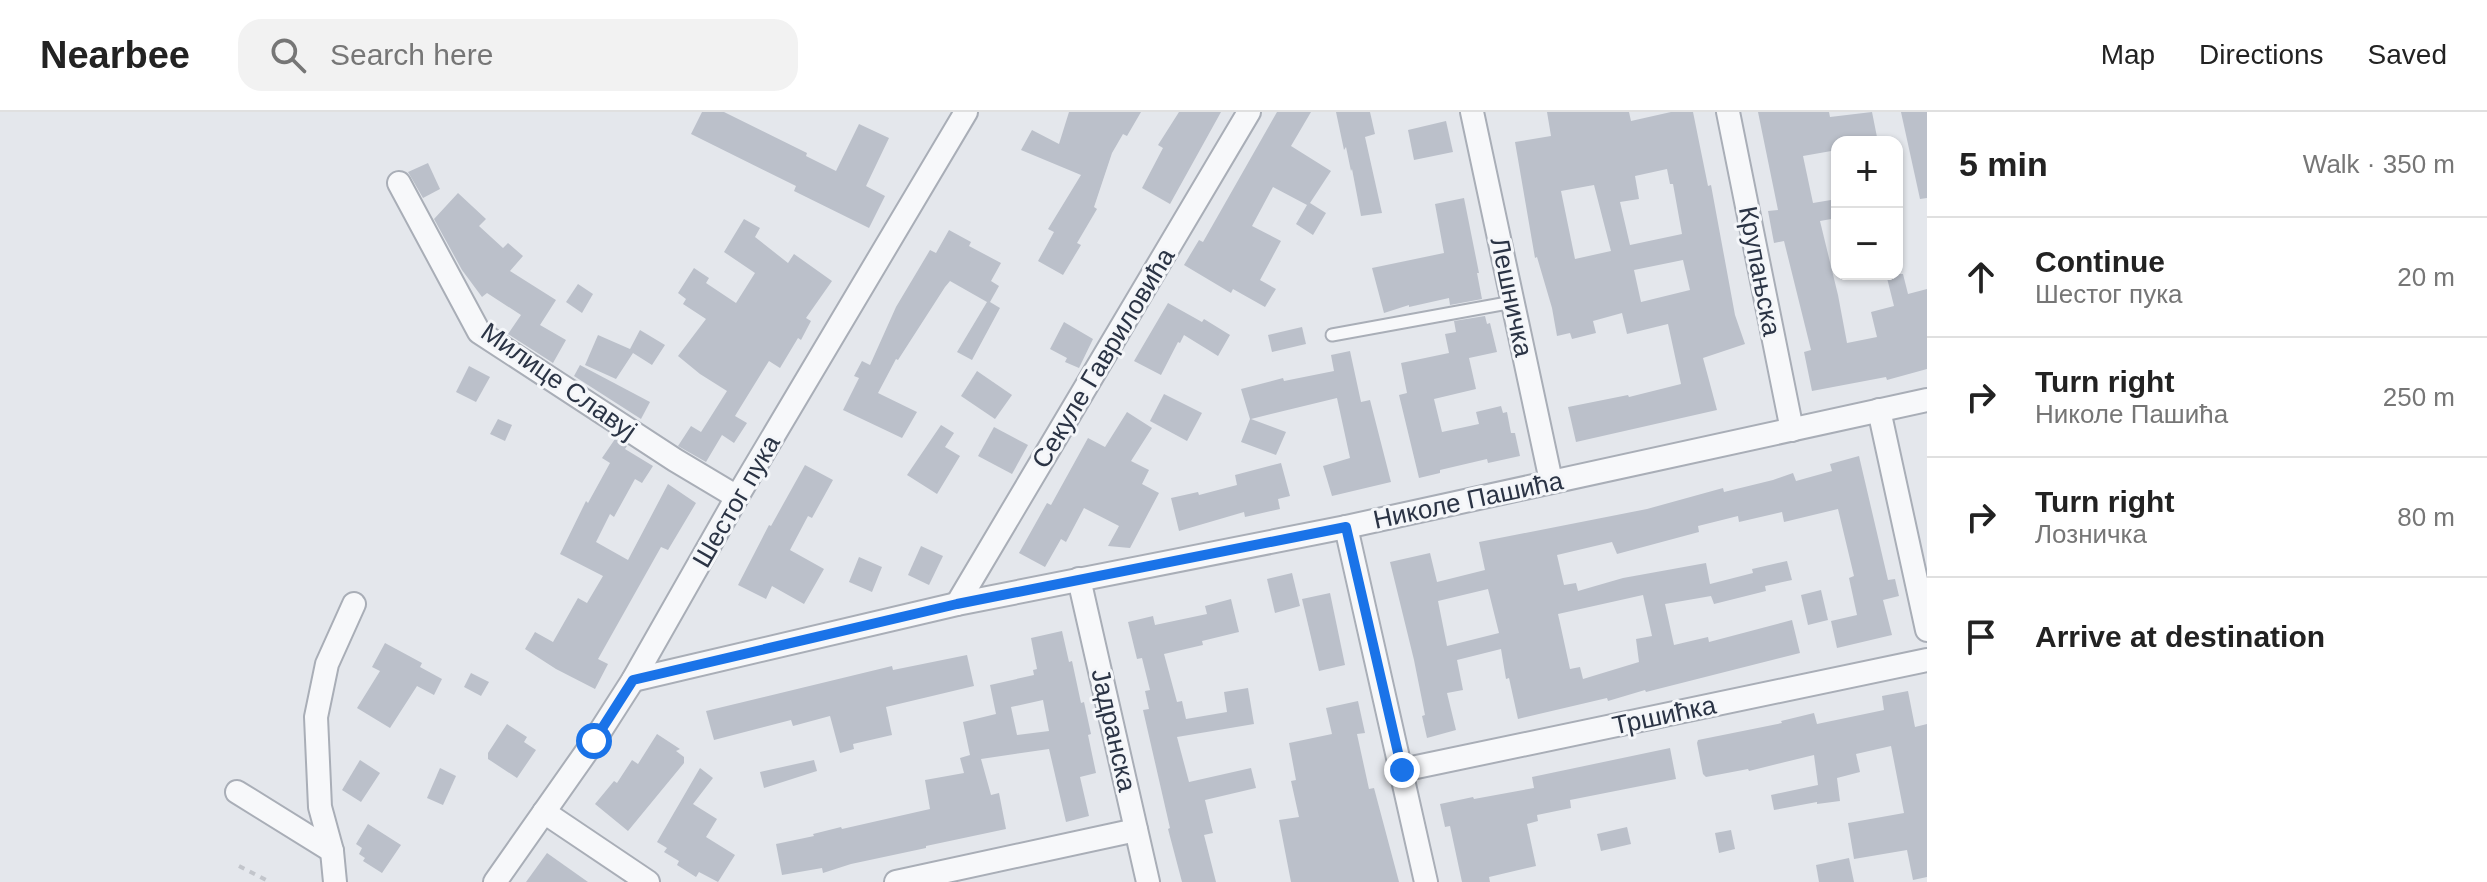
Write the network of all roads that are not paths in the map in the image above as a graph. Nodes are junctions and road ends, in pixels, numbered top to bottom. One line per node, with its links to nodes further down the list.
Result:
1 (966, 112): 12 (street, Шестог пука)
2 (1249, 112): 16 (street, Секуле Гавриловића)
3 (1472, 112): 6 (street, Лешничка)
4 (1728, 112): 10 (street, Крупањска)
5 (399, 183): 12 (street, Милице Славуј)
6 (1513, 302): 7 (lane); 11 (street, Лешничка)
7 (1332, 335)
8 (1927, 400): 9 (street, Николе Пашића)
9 (1879, 410): 10 (street, Николе Пашића); 17 (street)
10 (1792, 430): 11 (street, Николе Пашића)
11 (1551, 481): 13 (street, Николе Пашића)
12 (737, 497): 19 (street, Шестог пука)
13 (1346, 527): 14 (street, Николе Пашића); 20 (street)
14 (1079, 579): 16 (street, Николе Пашића); 23 (street, Јадранска)
15 (354, 604): 24 (street)
16 (957, 604): 19 (street, Николе Пашића)
17 (1927, 630)
18 (1927, 660): 20 (street, Тршићка)
19 (633, 680): 22 (street, Шестог пука)
20 (1402, 770): 30 (street)
21 (237, 792): 24 (street)
22 (544, 812): 26 (street, Шестог пука); 27 (street)
23 (1136, 830): 28 (street); 29 (street, Јадранска)
24 (332, 851): 25 (street)
25 (335, 882)
26 (495, 882)
27 (648, 882)
28 (896, 882)
29 (1148, 882)
30 (1426, 882)

